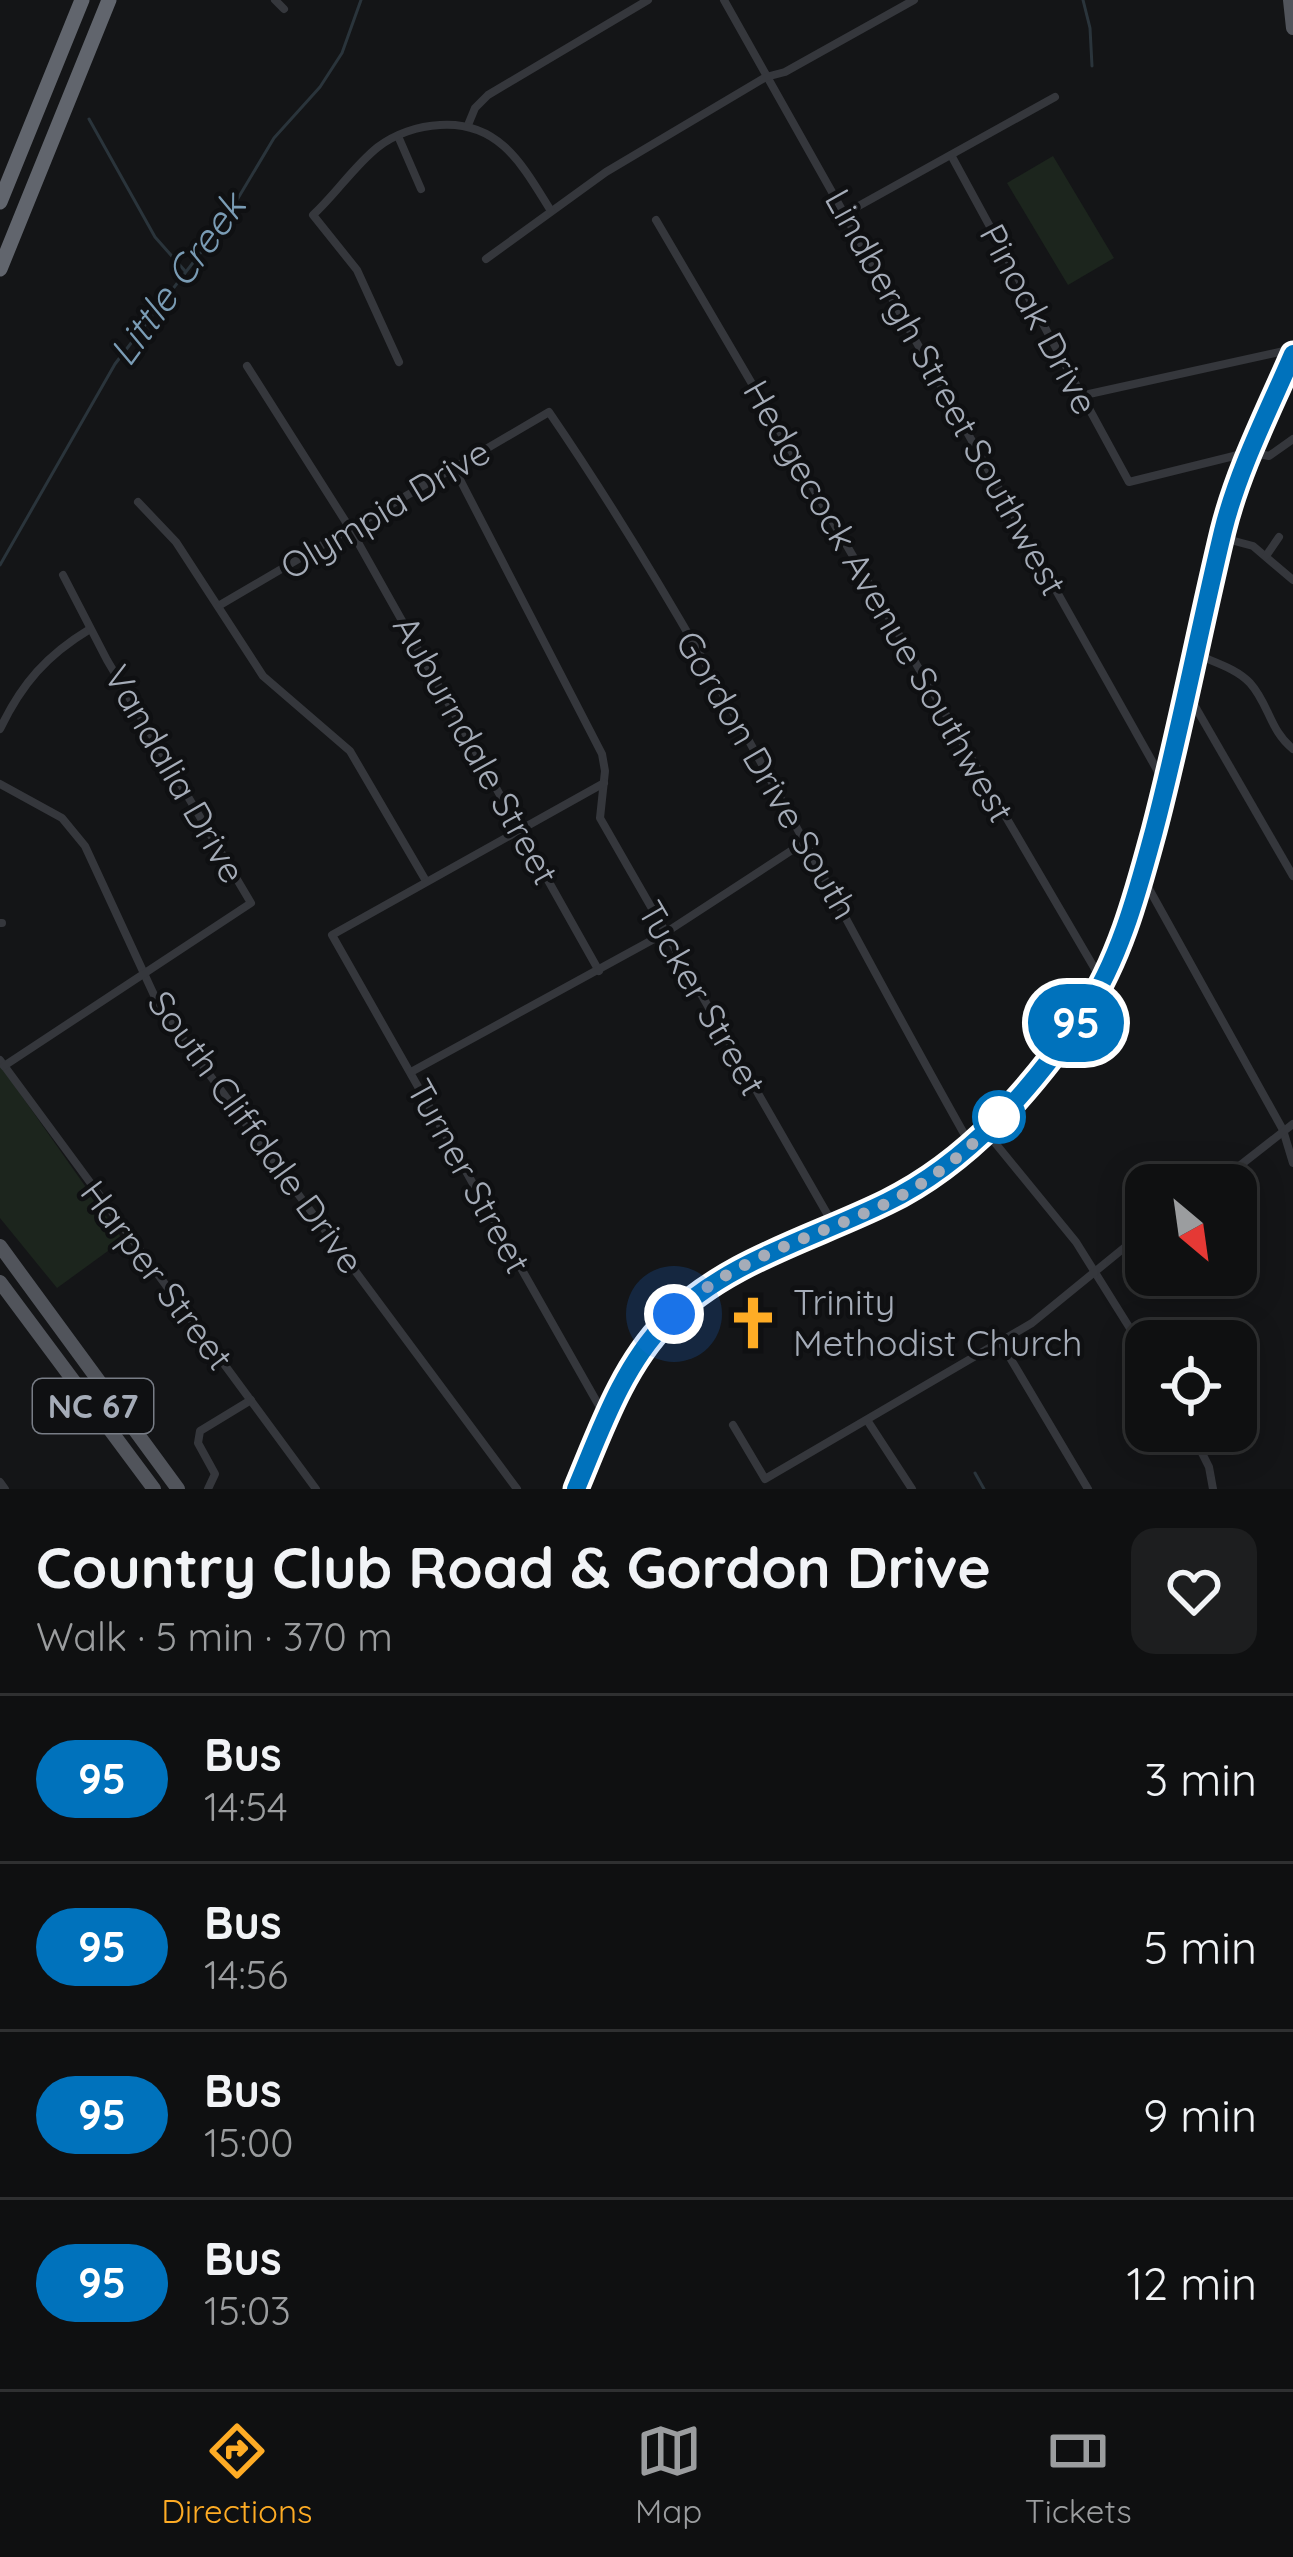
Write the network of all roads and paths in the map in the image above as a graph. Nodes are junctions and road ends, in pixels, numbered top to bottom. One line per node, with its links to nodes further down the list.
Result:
1 (82, 0): 16 (highway)
2 (109, 0): 21 (highway)
3 (275, 0): 8 (street)
4 (647, 0): 12 (street)
5 (724, 0): 10 (street, Lindbergh Street Southwest)
6 (914, 0): 10 (street)
7 (1290, 0): 9 (main road)
8 (284, 9)
9 (1293, 28)
10 (766, 77): 17 (street); 18 (street, Lindbergh Street Southwest)
11 (1055, 97): 14 (street)
12 (468, 124): 13 (street); 17 (street)
13 (397, 135): 15 (street); 23 (street)
14 (951, 155): 18 (street); 25 (street, Pinoak Drive)
15 (421, 189)
16 (0, 202)
17 (551, 212): 20 (street)
18 (846, 213): 45 (street, Lindbergh Street Southwest)
19 (656, 220): 56 (street, Hedgecock Avenue Southwest)
20 (486, 259)
21 (0, 269)
22 (1293, 351): 25 (street); 28 (main road)
23 (399, 362)
24 (247, 366): 31 (street, Auburndale Street)
25 (1080, 396): 28 (street, Pinoak Drive)
26 (549, 412): 29 (street, Olympia Drive); 49 (street, Gordon Drive South)
27 (1293, 439): 28 (street)
28 (1250, 452): 33 (main road)
29 (454, 468): 31 (street, Olympia Drive); 43 (street)
30 (138, 502): 37 (street)
31 (351, 530): 37 (street, Olympia Drive); 48 (street, Auburndale Street)
32 (1280, 537): 34 (street)
33 (1222, 538): 34 (street); 39 (main road)
34 (1266, 556): 36 (street)
35 (63, 575): 38 (street, Vandalia Drive)
36 (1293, 580)
37 (220, 605): 52 (street)
38 (90, 629): 41 (street); 55 (street, Vandalia Drive)
39 (1198, 655): 40 (main road); 42 (street)
40 (1189, 694): 45 (main road); 51 (street)
41 (0, 729)
42 (1293, 749)
43 (604, 783): 46 (street); 47 (street)
44 (0, 784): 55 (street, South Cliffdale Drive)
45 (1166, 786): 50 (main road)
46 (586, 793): 47 (street, Tucker Street); 48 (street)
47 (600, 818): 53 (street, Tucker Street)
48 (521, 829): 52 (street); 54 (street, Auburndale Street)
49 (806, 842): 53 (street); 62 (street, Gordon Drive South)
50 (1142, 875): 56 (main road); 60 (street)
51 (1293, 876)
52 (426, 881): 58 (street, Turner Street)
53 (665, 933): 54 (street); 65 (street, Tucker Street)
54 (599, 970): 58 (street)
55 (144, 972): 57 (street, Vandalia Drive); 81 (street, South Cliffdale Drive)
56 (1102, 982): 61 (main road)
57 (2, 1063): 72 (street, Harper Street)
58 (411, 1072): 73 (street, Turner Street)
59 (1293, 1124): 60 (street)
60 (1283, 1130): 63 (street); 64 (street)
61 (986, 1132): 62 (main road); 68 (street)
62 (972, 1146): 65 (main road)
63 (1293, 1162)
64 (1241, 1164)
65 (833, 1226): 73 (main road)
66 (0, 1246): 78 (main road, NC 67)
67 (1125, 1246): 68 (street)
68 (1095, 1270): 70 (street); 71 (street)
69 (0, 1282): 77 (main road, NC 67)
70 (1125, 1320)
71 (1000, 1341): 74 (street); 84 (street)
72 (251, 1400): 79 (street); 80 (street, Harper Street)
73 (606, 1418): 82 (main road)
74 (867, 1420): 75 (street); 83 (street)
75 (733, 1425)
76 (1202, 1452): 85 (street)
77 (154, 1489)
78 (178, 1489)
79 (208, 1489)
80 (316, 1489)
81 (517, 1489)
82 (576, 1489)
83 (911, 1489)
84 (1088, 1489)
85 (1213, 1489)

